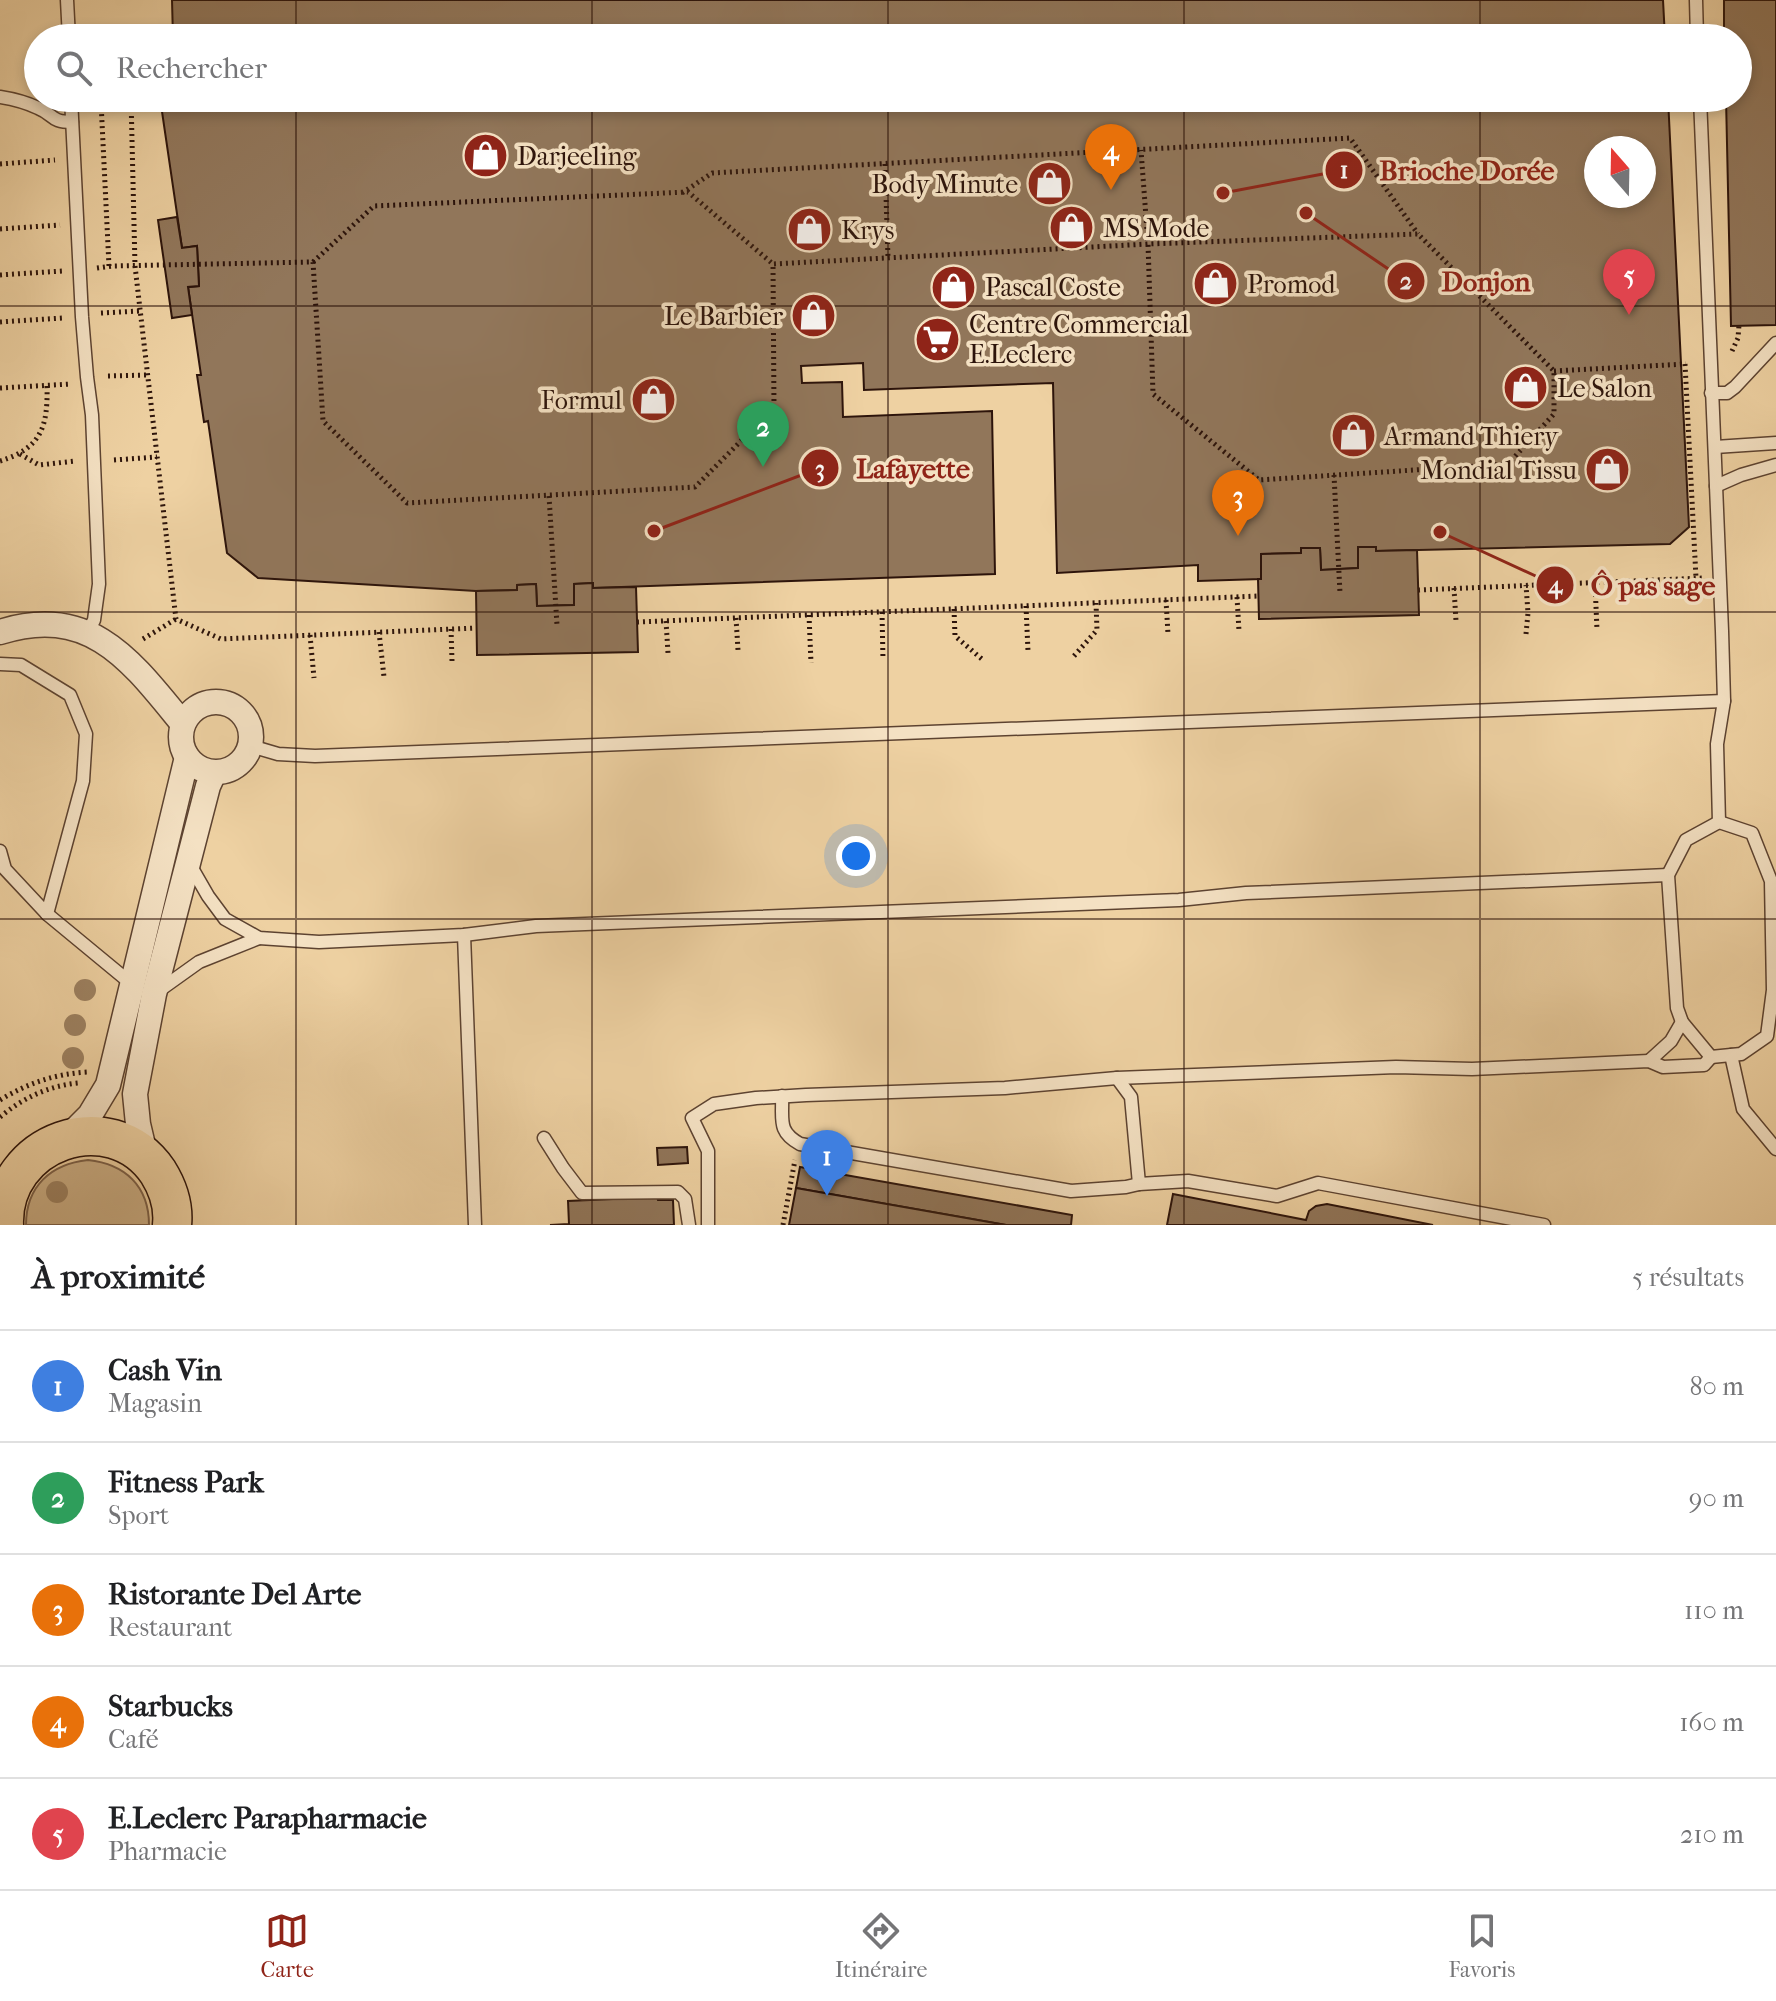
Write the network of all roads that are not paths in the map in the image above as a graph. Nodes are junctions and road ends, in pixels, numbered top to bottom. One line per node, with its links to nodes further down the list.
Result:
1 (67, 0): 3 (lane)
2 (1696, 0): 4 (lane)
3 (68, 24)
4 (1697, 24)
5 (0, 97): 6 (lane)
6 (24, 102)
7 (46, 112): 10 (lane)
8 (72, 112): 10 (lane)
9 (1701, 112): 12 (lane)
10 (72, 122): 18 (lane)
11 (1776, 342): 12 (lane)
12 (1711, 393): 14 (lane)
13 (1776, 443): 14 (lane)
14 (1715, 447): 16 (lane)
15 (1776, 465): 16 (lane)
16 (1716, 486): 20 (lane)
17 (0, 632): 18 (street)
18 (88, 632): 21 (street)
19 (0, 664): 29 (lane)
20 (1724, 701): 22 (lane); 25 (lane)
21 (183, 724): 22 (street); 23 (street)
22 (251, 746): 24 (street)
23 (187, 757): 24 (street); 32 (street)
24 (214, 773): 27 (street)
25 (1719, 822): 28 (lane); 34 (lane)
26 (0, 851): 29 (lane)
27 (189, 863): 31 (lane); 32 (street)
28 (1668, 875): 30 (lane); 33 (lane)
29 (47, 914): 32 (lane)
30 (464, 935): 31 (lane); 46 (lane)
31 (259, 938): 32 (lane)
32 (144, 990): 40 (street); 42 (street)
33 (1682, 1022): 35 (lane); 36 (lane)
34 (1731, 1055): 35 (lane); 41 (lane)
35 (1711, 1057): 36 (lane)
36 (1649, 1061): 37 (lane)
37 (1117, 1078): 38 (lane); 43 (lane)
38 (782, 1096): 43 (lane); 48 (lane)
39 (544, 1138): 47 (lane)
40 (66, 1139): 42 (main road); 44 (main road)
41 (1776, 1149)
42 (146, 1158): 45 (main road)
43 (1139, 1184): 49 (lane)
44 (4, 1204)
45 (178, 1216)
46 (475, 1225)
47 (689, 1225)
48 (708, 1225)
49 (1544, 1225)

